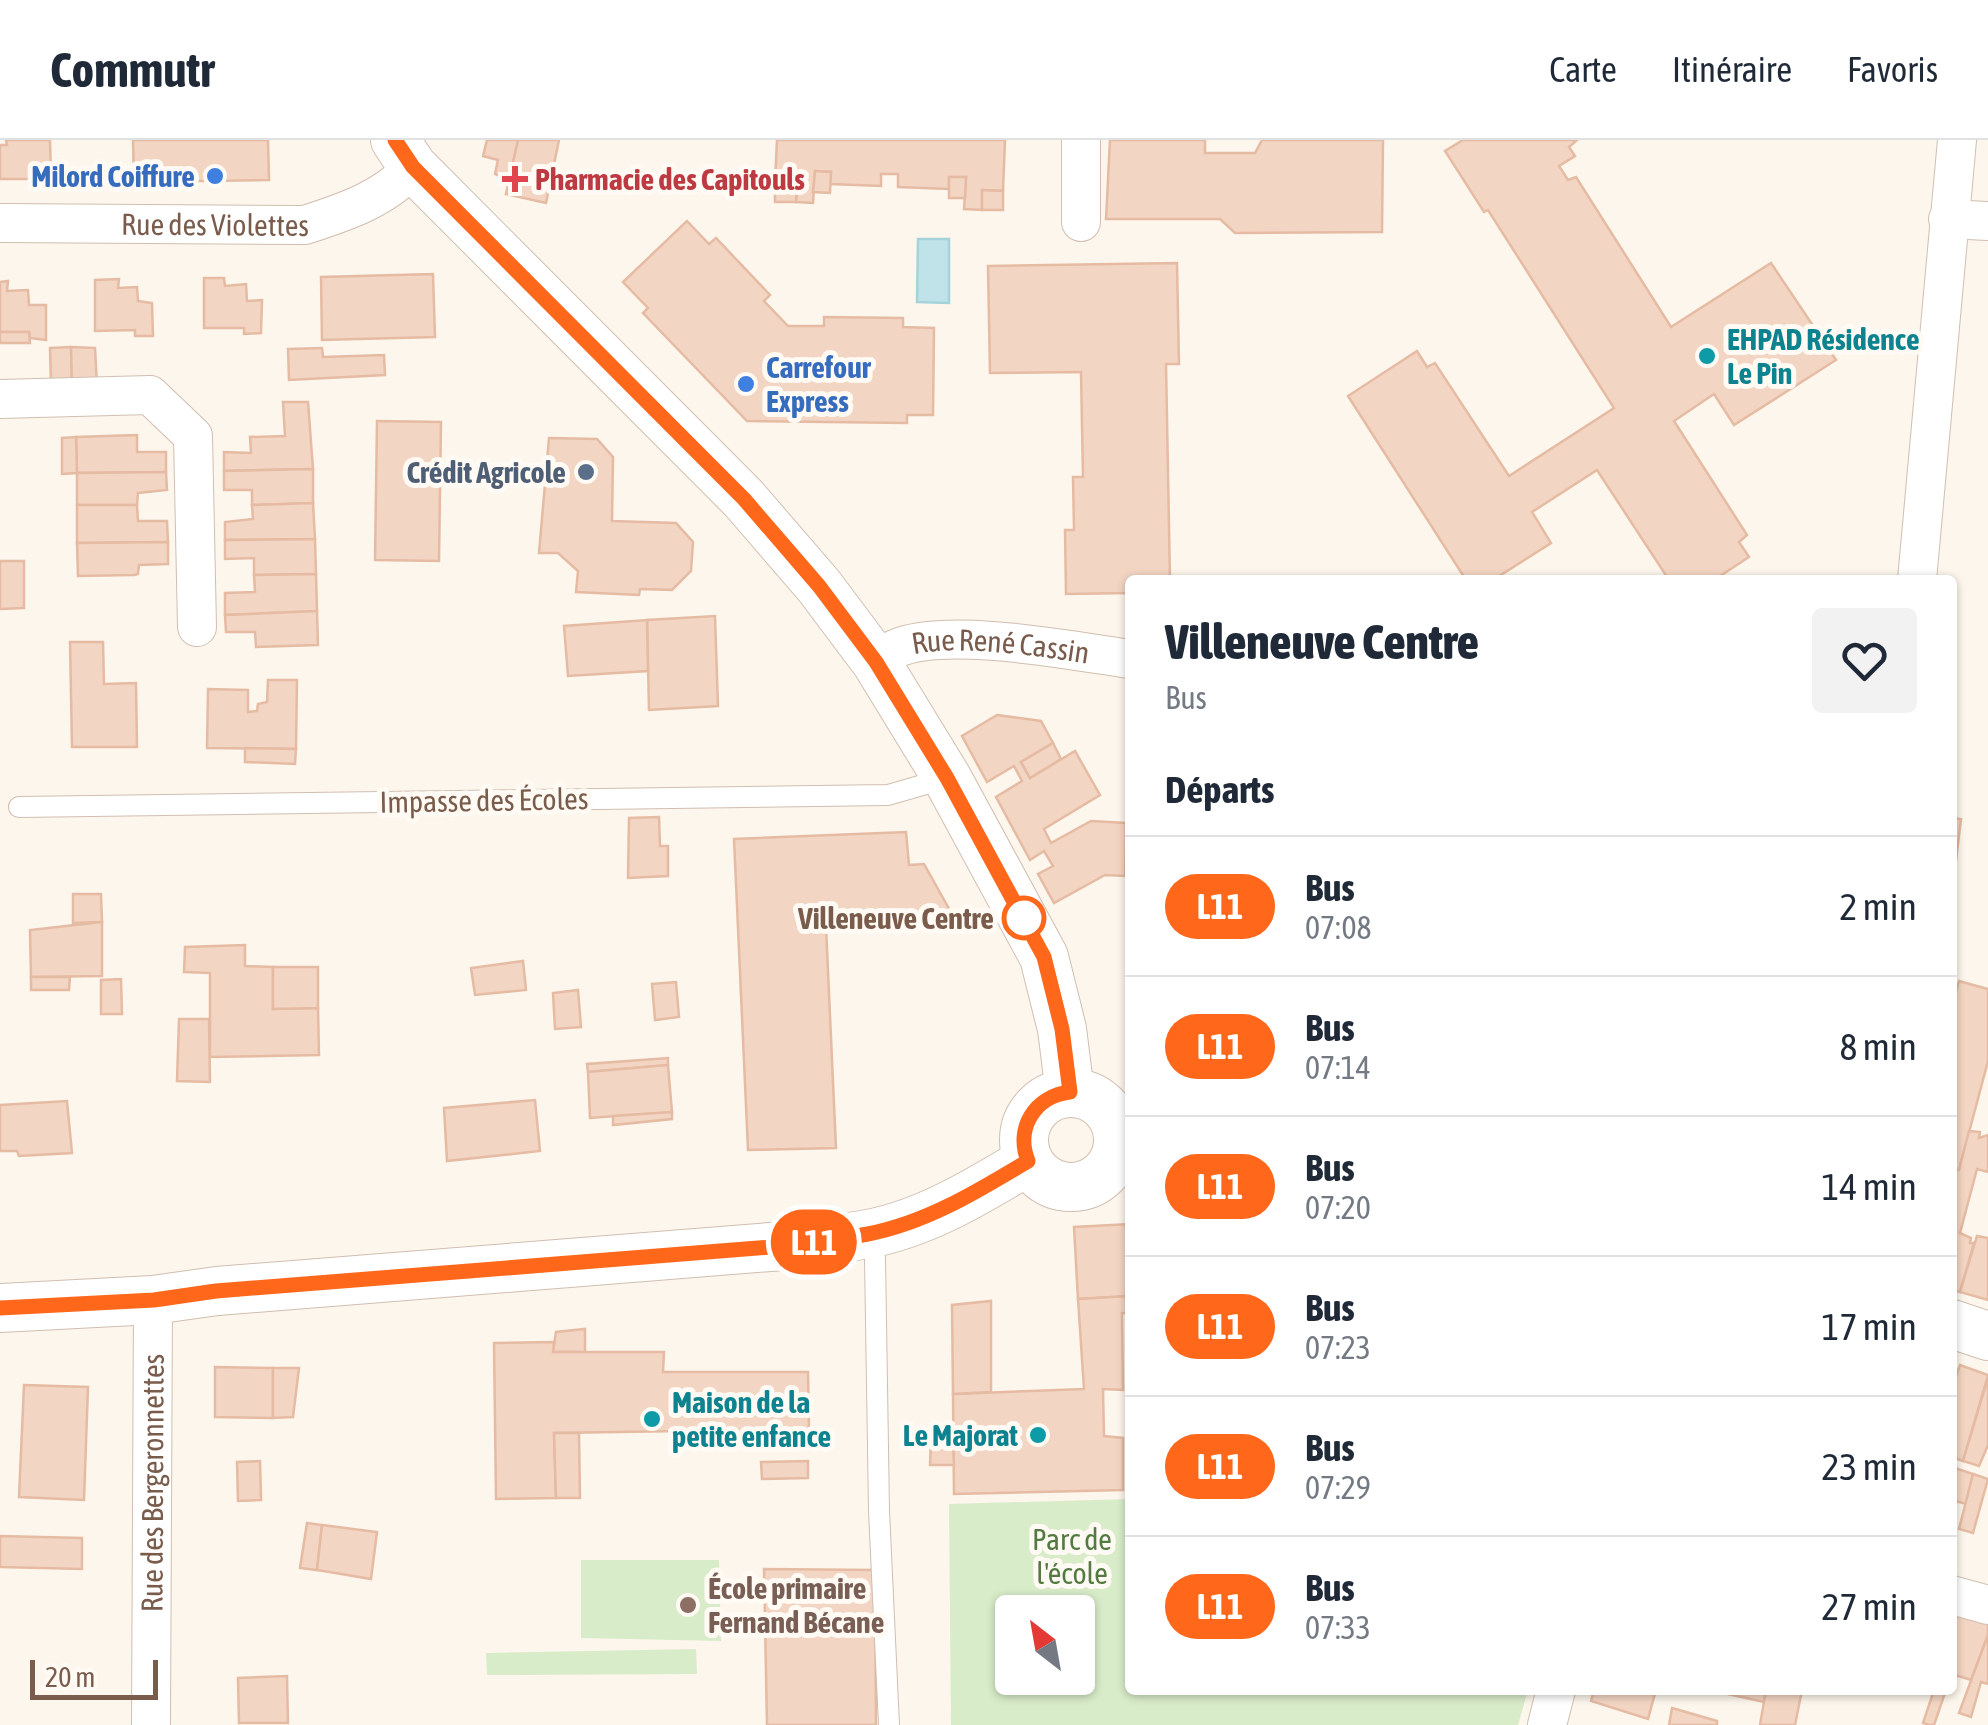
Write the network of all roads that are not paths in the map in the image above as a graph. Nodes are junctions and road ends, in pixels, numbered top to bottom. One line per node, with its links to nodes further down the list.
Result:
1 (1081, 140): 7 (street)
2 (1957, 140): 4 (street)
3 (404, 153): 6 (street, Rue des Violettes); 12 (street)
4 (1948, 219): 5 (street); 9 (street)
5 (1988, 221)
6 (0, 222)
7 (1081, 222)
8 (0, 398): 10 (street)
9 (1917, 575)
10 (196, 627)
11 (1125, 658): 12 (street, Rue René Cassin)
12 (876, 662): 13 (street)
13 (947, 778): 14 (lane, Impasse des Écoles); 15 (street)
14 (19, 807)
15 (1070, 1092): 16 (street); 17 (street)
16 (1124, 1149): 17 (street)
17 (1028, 1161): 18 (street)
18 (870, 1234): 19 (street); 27 (lane)
19 (154, 1300): 20 (street); 26 (street, Rue des Bergeronnettes)
20 (0, 1308)
21 (1957, 1326): 22 (street)
22 (1988, 1336)
23 (1957, 1596): 24 (street)
24 (1988, 1605)
25 (1555, 1695): 28 (street)
26 (151, 1725)
27 (890, 1725)
28 (1546, 1725)

